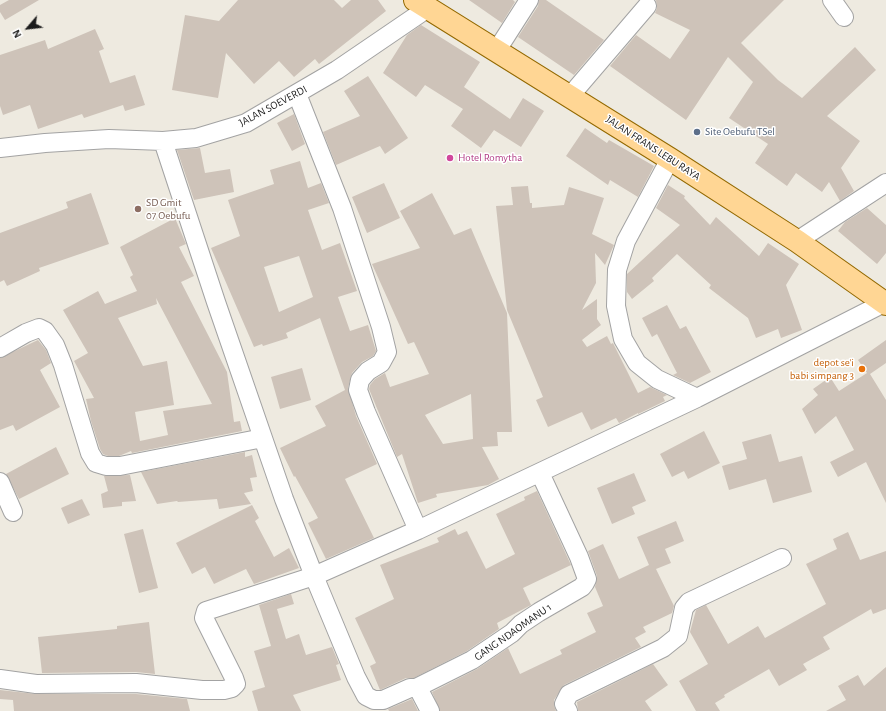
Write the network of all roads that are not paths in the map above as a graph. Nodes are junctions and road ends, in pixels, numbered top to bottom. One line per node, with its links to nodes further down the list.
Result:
1 (529, 0): 6 (street)
2 (832, 0): 5 (street)
3 (422, 4): 6 (main road, JALAN FRANS LEBU RAYA); 7 (street, JALAN SOEVERDI)
4 (646, 6): 8 (street)
5 (844, 17)
6 (497, 50): 8 (main road, JALAN FRANS LEBU RAYA)
7 (297, 94): 9 (street, JALAN SOEVERDI); 21 (street)
8 (570, 96): 11 (main road, JALAN FRANS LEBU RAYA)
9 (163, 141): 10 (street, JALAN SOEVERDI); 17 (street)
10 (1, 144)
11 (670, 159): 13 (main road, JALAN FRANS LEBU RAYA); 16 (street)
12 (886, 183): 13 (street)
13 (797, 241): 14 (main road, JALAN FRANS LEBU RAYA)
14 (885, 303): 16 (street)
15 (0, 348): 17 (street)
16 (697, 398): 18 (street)
17 (263, 438): 23 (street)
18 (540, 473): 21 (street); 25 (street, GANG NDAOMANU 1)
19 (0, 482): 20 (street)
20 (13, 512)
21 (418, 530): 23 (street)
22 (782, 558): 27 (street)
23 (314, 576): 24 (street); 25 (street)
24 (0, 679)
25 (416, 688): 26 (street)
26 (430, 711)
27 (568, 711)

